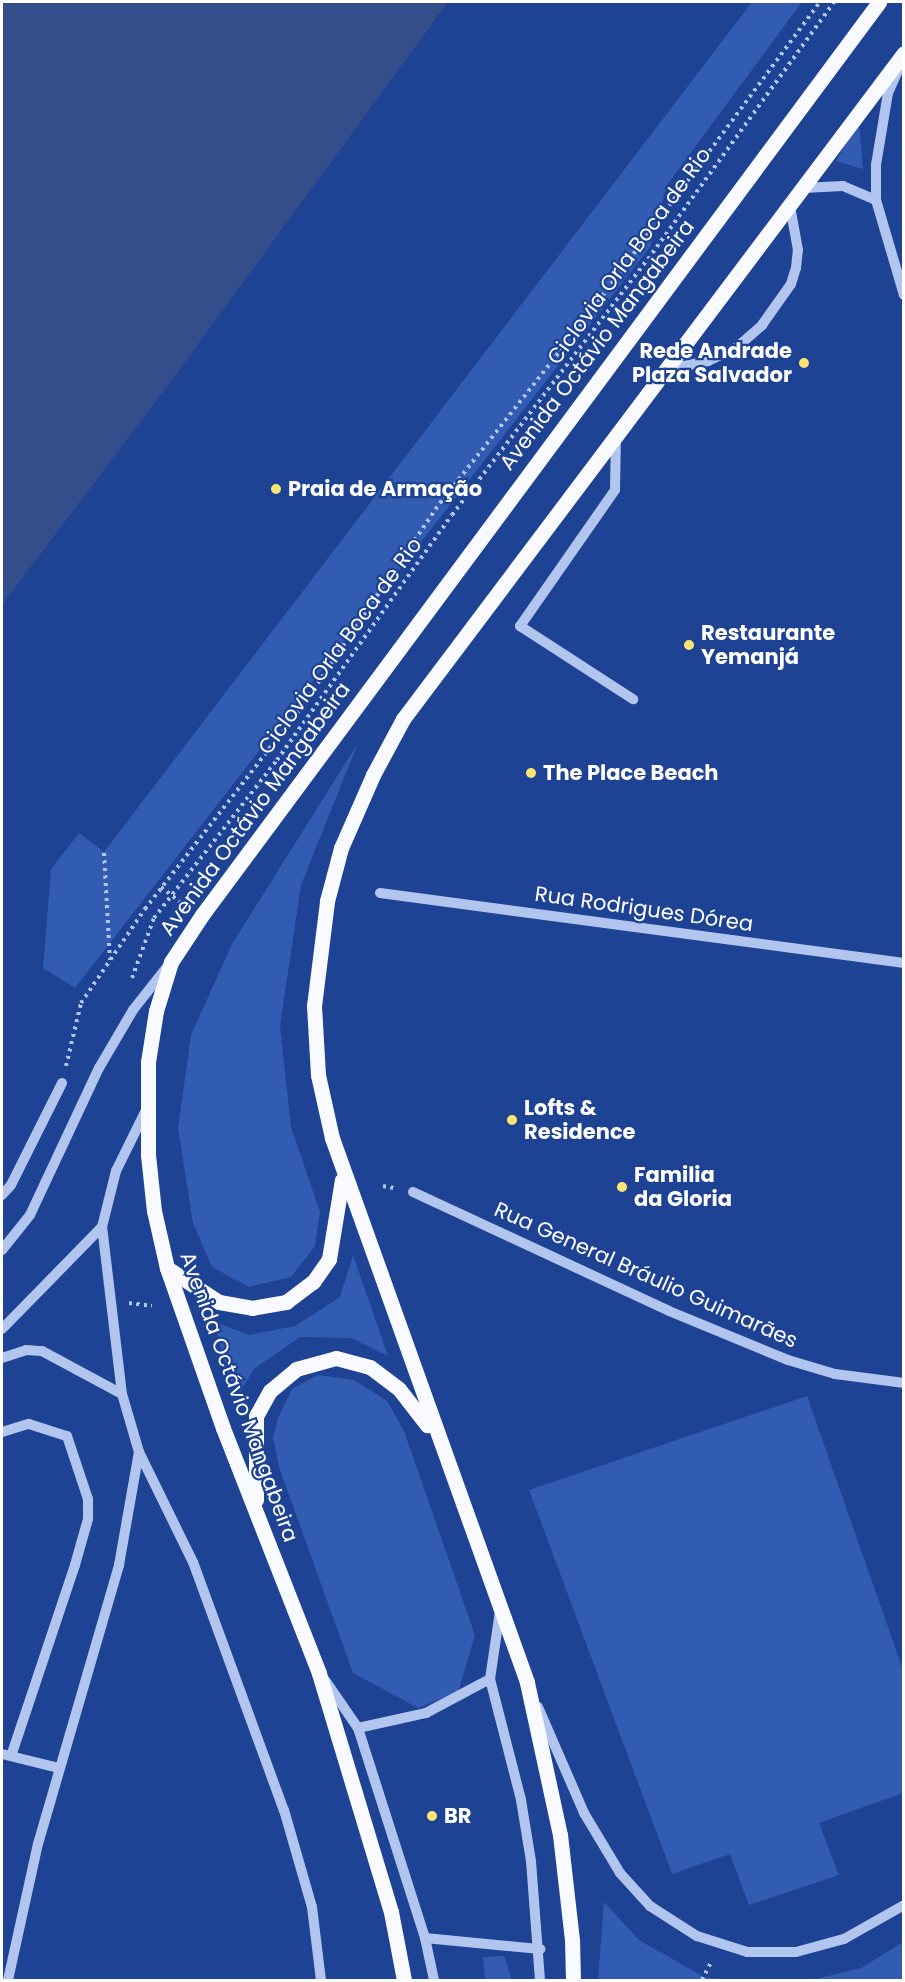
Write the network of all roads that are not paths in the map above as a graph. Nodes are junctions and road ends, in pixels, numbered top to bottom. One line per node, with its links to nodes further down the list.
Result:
1 (879, 2): 11 (main road, Avenida Octávio Mangabeira)
2 (903, 55): 3 (main road); 4 (street)
3 (803, 188): 4 (street); 5 (main road)
4 (876, 200): 6 (street)
5 (790, 206): 7 (main road); 7 (street)
6 (903, 295)
7 (665, 370): 8 (main road)
8 (616, 432): 9 (street); 15 (main road)
9 (633, 699)
10 (380, 893): 12 (street, Rua Rodrigues Dórea)
11 (171, 962): 14 (main road, Avenida Octávio Mangabeira); 19 (street)
12 (903, 963)
13 (62, 1083): 17 (street)
14 (147, 1108): 18 (street); 20 (main road, Avenida Octávio Mangabeira)
15 (343, 1174): 20 (main road); 26 (main road)
16 (413, 1192): 23 (street, Rua General Bráulio Guimarães)
17 (2, 1195)
18 (102, 1227): 21 (street); 24 (street)
19 (2, 1250)
20 (167, 1268): 28 (main road, Avenida Octávio Mangabeira)
21 (2, 1329)
22 (2, 1358): 24 (street)
23 (903, 1383)
24 (122, 1394): 27 (street)
25 (2, 1432): 34 (street)
26 (436, 1437): 28 (main road); 29 (main road)
27 (139, 1452): 35 (street); 40 (street)
28 (257, 1511): 30 (main road, Avenida Octávio Mangabeira)
29 (500, 1611): 31 (street); 32 (main road)
30 (319, 1673): 33 (street); 41 (main road, Avenida Octávio Mangabeira)
31 (490, 1679): 33 (street); 38 (street)
32 (527, 1682): 36 (street); 44 (main road)
33 (358, 1728): 37 (street)
34 (6, 1755): 35 (street)
35 (59, 1768): 39 (street)
36 (903, 1905)
37 (425, 1938): 38 (street); 42 (street)
38 (540, 1949): 43 (street)
39 (8, 1980)
40 (321, 1980)
41 (404, 1980)
42 (434, 1980)
43 (540, 1980)
44 (573, 1980)

